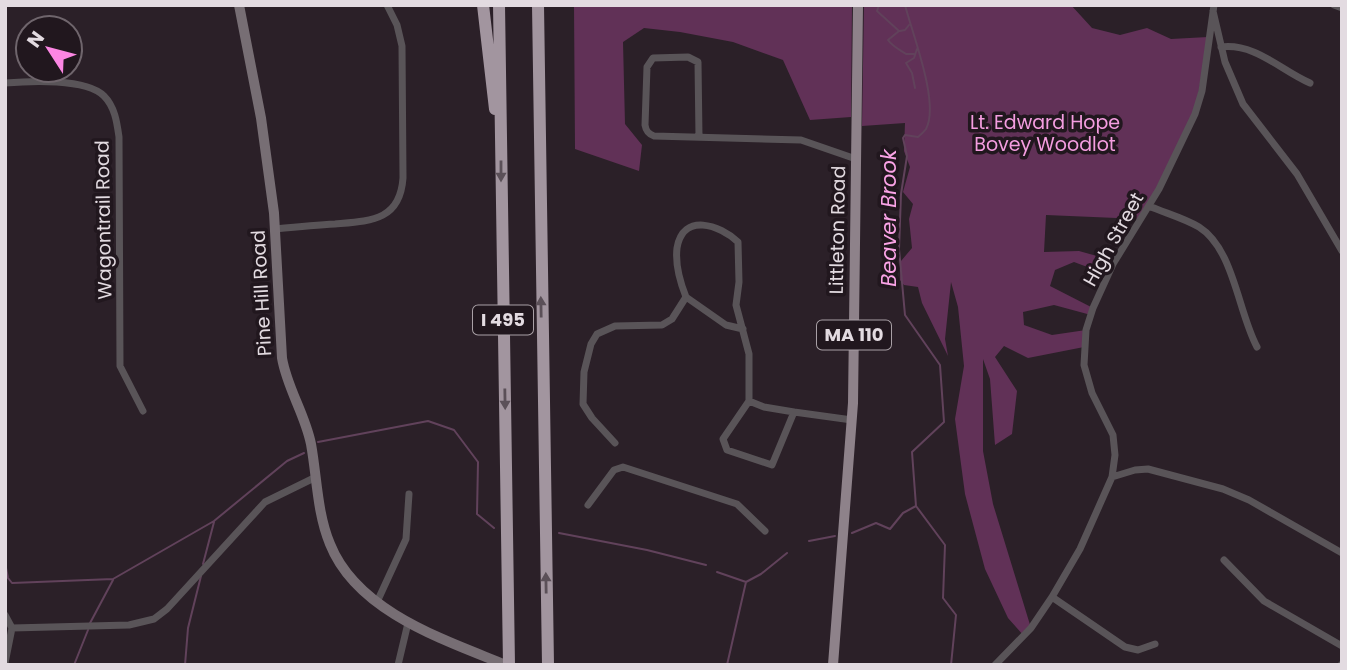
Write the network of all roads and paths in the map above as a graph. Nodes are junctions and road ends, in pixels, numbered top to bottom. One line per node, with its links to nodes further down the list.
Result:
1 (239, 5): 19 (street, Pine Hill Road)
2 (387, 5): 19 (street)
3 (483, 5): 16 (highway)
4 (499, 5): 16 (highway, I 495)
5 (538, 5): 14 (highway, I 495)
6 (544, 5): 14 (highway)
7 (858, 5): 17 (main road, Littleton Road / MA 110)
8 (1334, 5): 10 (street)
9 (1213, 8): 11 (street); 18 (street, High Street)
10 (1342, 8)
11 (1221, 47): 13 (street); 20 (street)
12 (5, 83): 25 (street, Wagontrail Road)
13 (1310, 83)
14 (539, 107): 46 (highway, I 495, one-way to 14)
15 (699, 137): 15 (street); 17 (street)
16 (501, 143): 45 (highway, I 495, one-way to 45)
17 (856, 159): 27 (main road, Littleton Road / MA 110)
18 (1149, 206): 23 (street); 30 (street, High Street)
19 (275, 229): 29 (street, Pine Hill Road)
20 (1342, 251)
21 (686, 297): 22 (street); 22 (street); 28 (street)
22 (743, 329): 24 (street)
23 (1257, 347)
24 (749, 401): 26 (street); 26 (street)
25 (143, 411)
26 (794, 412): 27 (street)
27 (852, 420): 47 (main road, Littleton Road / MA 110)
28 (615, 443)
29 (316, 477): 37 (street, Pine Hill Road); 40 (street)
30 (1112, 477): 34 (street); 36 (street, High Street)
31 (409, 494): 37 (street)
32 (588, 505): 33 (street)
33 (765, 531)
34 (1342, 553)
35 (1224, 561): 42 (street)
36 (1052, 597): 41 (street); 48 (street, High Street)
37 (377, 602): 39 (street, Pine Hill Road)
38 (5, 615): 40 (street)
39 (408, 623): 44 (street); 45 (street, Pine Hill Road)
40 (12, 628): 43 (street)
41 (1154, 644)
42 (1342, 646)
43 (5, 663)
44 (398, 665)
45 (508, 665)
46 (548, 665)
47 (833, 665)
48 (995, 665)

